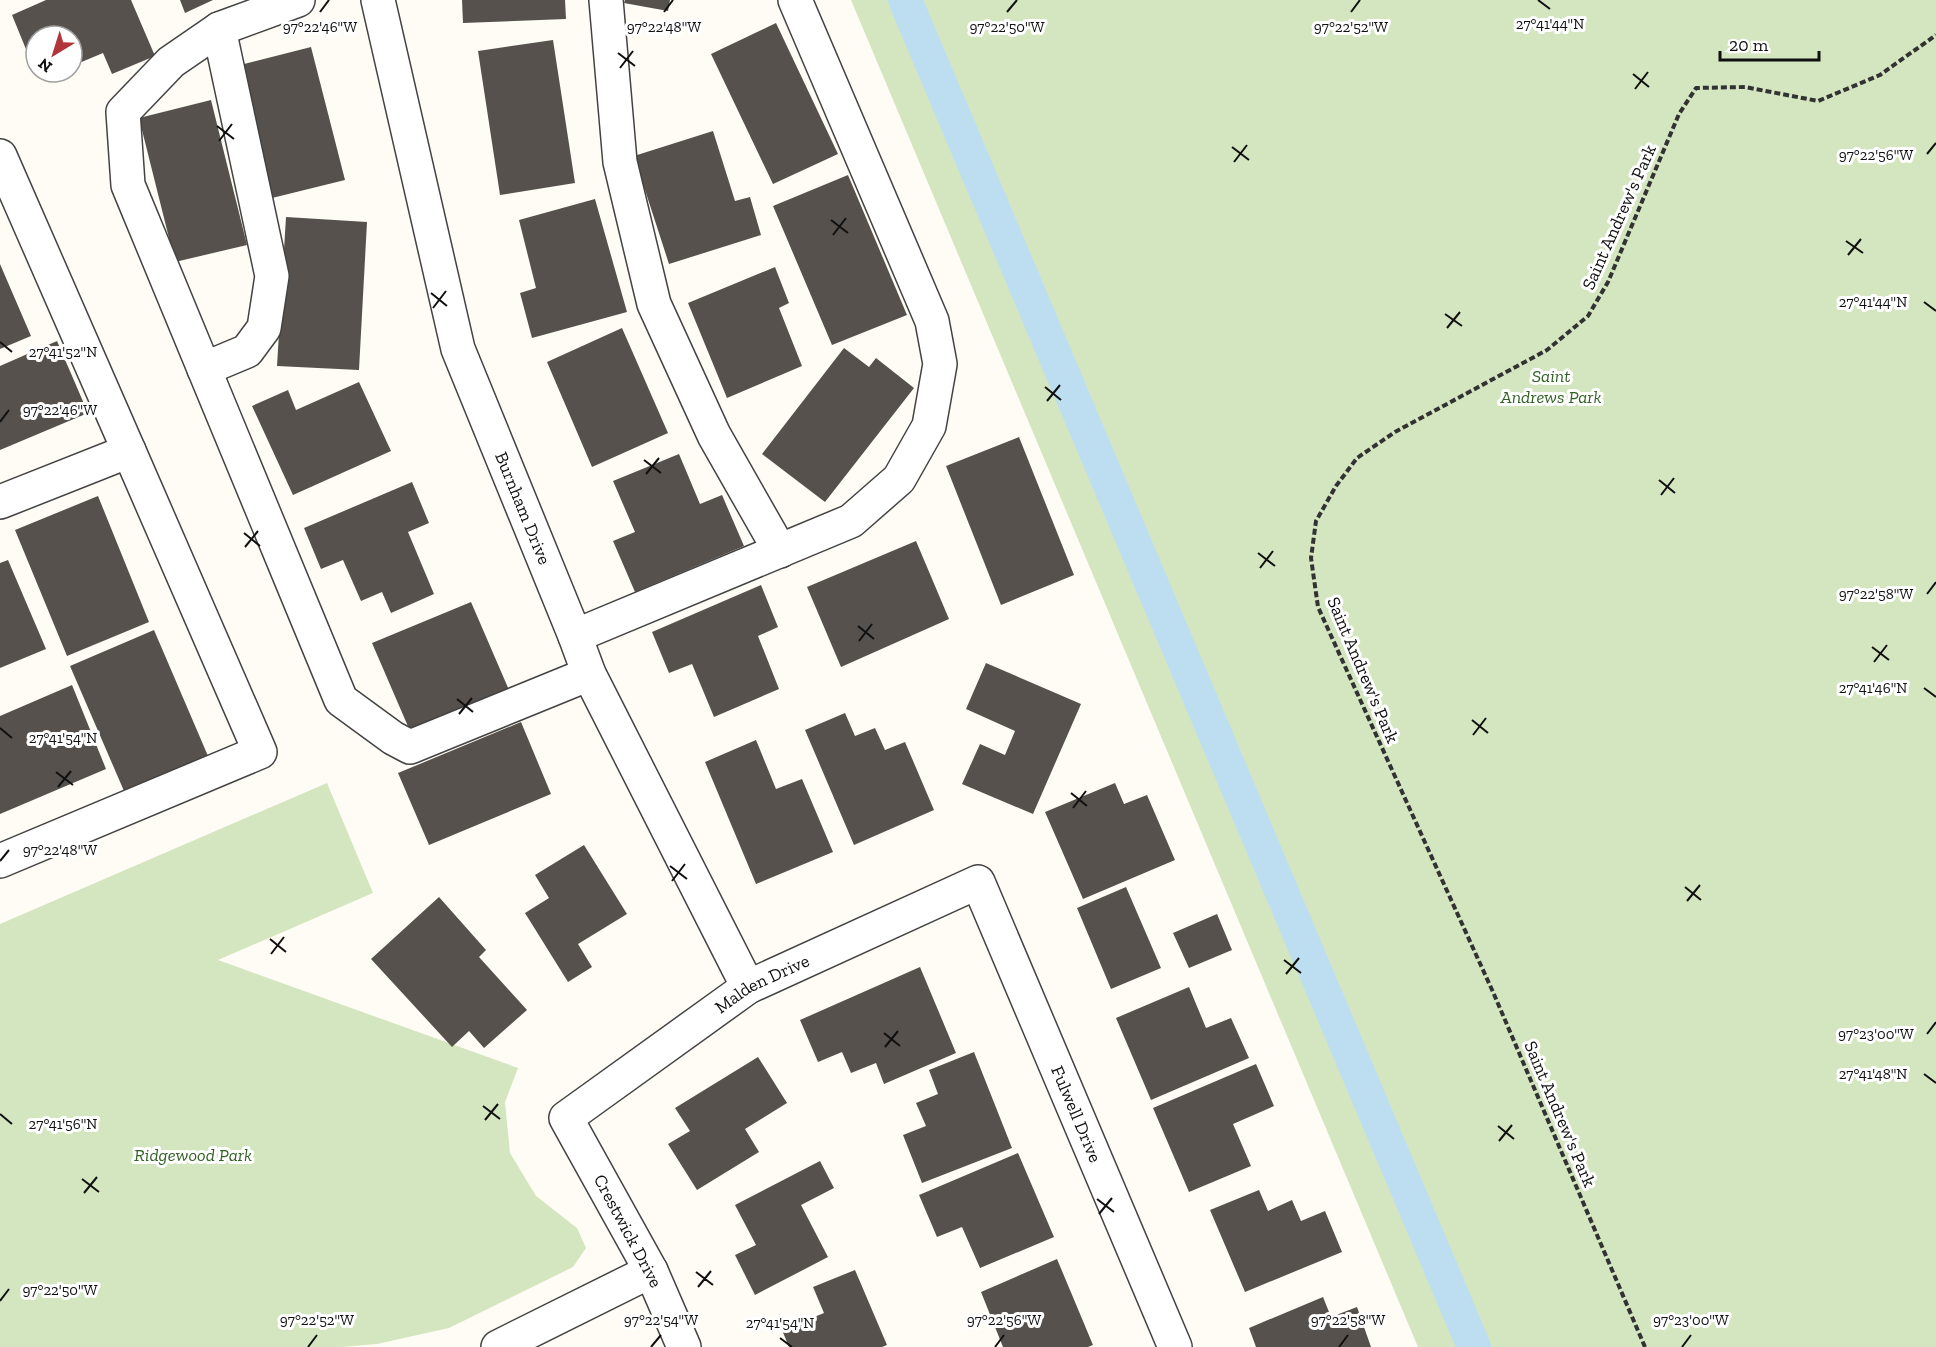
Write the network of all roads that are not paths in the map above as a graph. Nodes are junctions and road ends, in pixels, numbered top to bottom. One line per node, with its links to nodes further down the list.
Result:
1 (298, 0): 5 (street)
2 (378, 0): 11 (street, Burnham Drive)
3 (606, 0): 10 (street)
4 (795, 0): 10 (street)
5 (219, 29): 7 (street); 7 (street)
6 (0, 156): 8 (street)
7 (204, 369): 12 (street)
8 (129, 451): 9 (street); 13 (street)
9 (0, 502)
10 (780, 551): 11 (street)
11 (575, 636): 12 (street, Burnham Drive)
12 (589, 674): 15 (street, Burnham Drive)
13 (0, 861)
14 (978, 882): 15 (street, Malden Drive); 20 (street, Fulwell Drive)
15 (748, 987): 16 (street, Malden Drive)
16 (567, 1118): 17 (street, Crestwick Drive)
17 (651, 1271): 18 (street); 19 (street, Crestwick Drive)
18 (498, 1347)
19 (684, 1347)
20 (1175, 1347)

